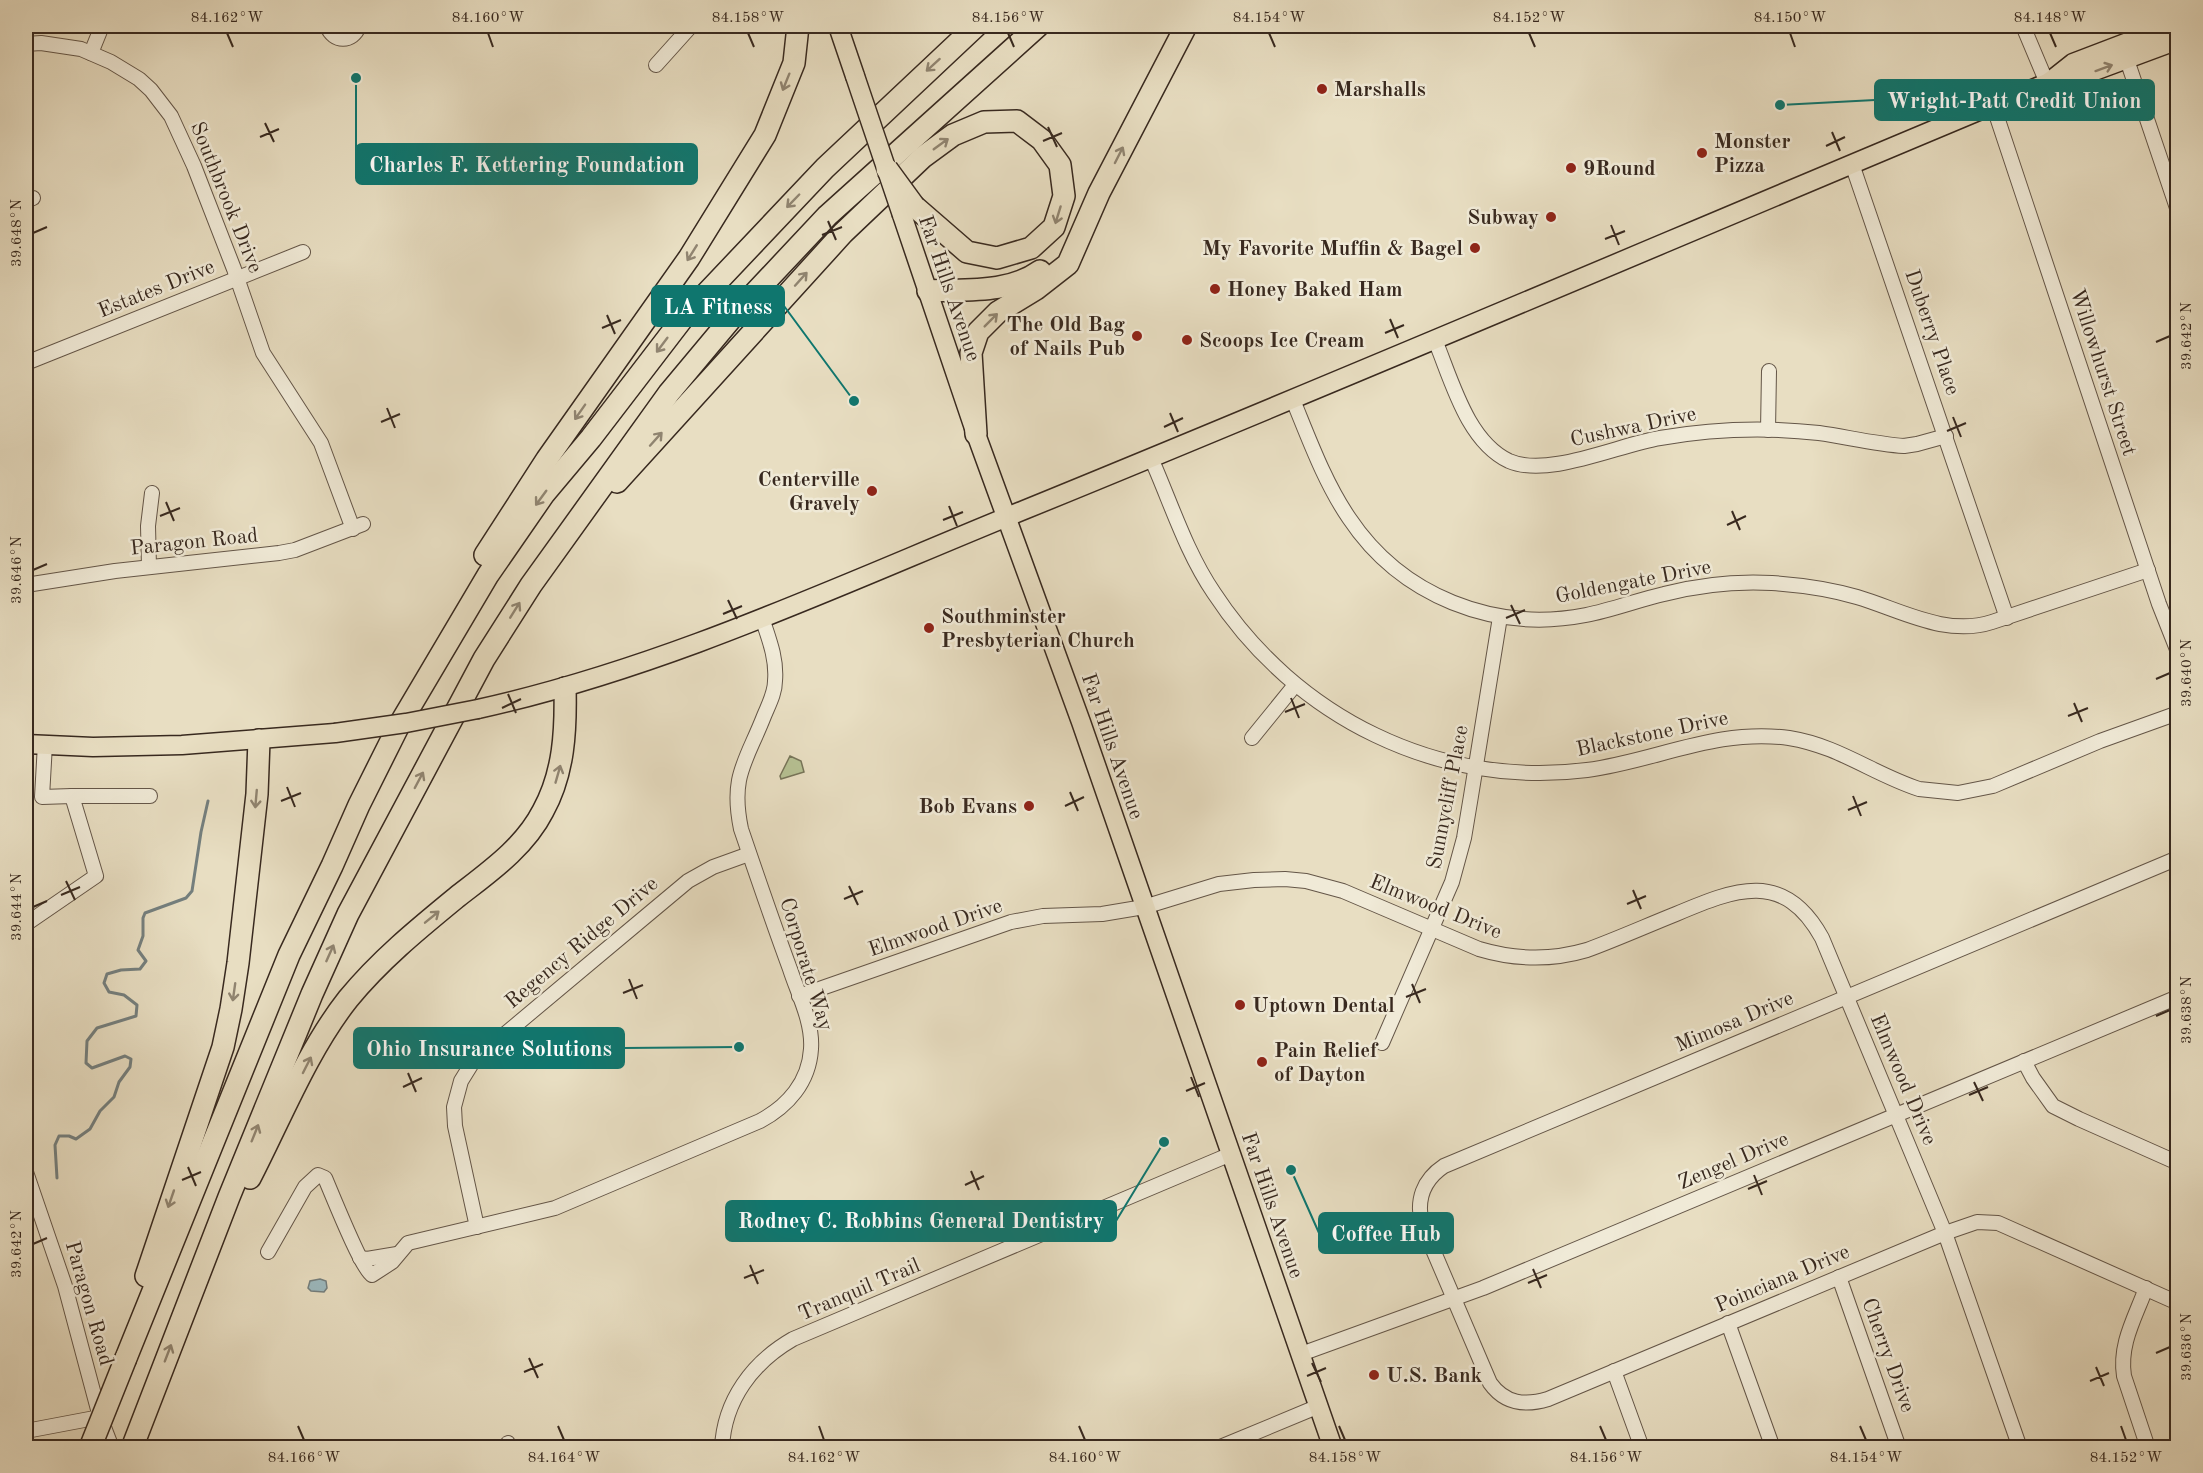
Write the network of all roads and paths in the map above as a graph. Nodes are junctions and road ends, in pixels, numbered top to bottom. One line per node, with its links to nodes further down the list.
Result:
1 (102, 26): 15 (street)
2 (327, 26): 3 (street)
3 (359, 26)
4 (691, 26): 16 (street)
5 (798, 26): 46 (highway, one-way to 46)
6 (838, 26): 20 (main road, bridge)
7 (976, 26): 46 (highway, one-way to 46)
8 (1038, 26): 38 (highway)
9 (1186, 26): 21 (highway, one-way to 9)
10 (2023, 26): 17 (street)
11 (2170, 26): 14 (main road)
12 (2178, 40): 14 (main road)
13 (26, 44): 15 (street, Southbrook Drive)
14 (2124, 52): 17 (main road); 22 (street)
15 (91, 53): 25 (street, Southbrook Drive)
16 (656, 64)
17 (2048, 83): 18 (main road)
18 (1993, 105): 19 (main road); 40 (street, Willowhurst Street)
19 (1852, 164): 27 (main road); 33 (street, Duberry Place)
20 (887, 169): 23 (highway, bridge)
21 (1094, 204): 26 (highway); 32 (highway, one-way to 21)
22 (2176, 204)
23 (908, 210): 26 (main road, Far Hills Avenue); 38 (highway, one-way to 23)
24 (303, 252): 25 (street, Estates Drive)
25 (237, 278): 28 (street, Estates Drive); 37 (street, Southbrook Drive)
26 (928, 291): 32 (main road, Far Hills Avenue)
27 (1435, 340): 30 (main road); 31 (street, Cushwa Drive)
28 (26, 363)
29 (1769, 370): 31 (street)
30 (1293, 399): 34 (main road); 42 (street, Goldengate Drive)
31 (1768, 430): 33 (street, Cushwa Drive)
32 (976, 434): 36 (main road, Far Hills Avenue)
33 (1946, 436): 44 (street, Duberry Place)
34 (1151, 458): 36 (main road); 47 (street, Blackstone Drive)
35 (152, 494): 39 (street)
36 (1007, 517): 43 (main road); 59 (main road, Far Hills Avenue)
37 (358, 526): 39 (street, Paragon Road)
38 (560, 545): 75 (highway, one-way to 38)
39 (150, 567): 41 (street, Paragon Road)
40 (2148, 570): 44 (street, Goldengate Drive); 45 (street, Willowhurst Street)
41 (26, 585)
42 (1500, 617): 44 (street, Goldengate Drive); 54 (street, Sunnycliff Place)
43 (762, 618): 48 (main road); 57 (street, Corporate Way)
44 (2007, 618)
45 (2178, 652)
46 (434, 666): 81 (highway)
47 (1295, 685): 50 (street); 54 (street, Blackstone Drive)
48 (565, 688): 51 (main road, bridge); 75 (highway, one-way to 48)
49 (2178, 713): 54 (street, Blackstone Drive)
50 (1252, 738)
51 (259, 740): 53 (main road); 81 (highway, one-way to 81)
52 (26, 744): 53 (main road)
53 (45, 744): 55 (street)
54 (1475, 768): 61 (street, Sunnycliff Place)
55 (72, 796): 56 (street); 60 (street)
56 (150, 796)
57 (749, 854): 62 (street, Corporate Way); 71 (street, Regency Ridge Drive)
58 (2178, 858): 63 (street, Mimosa Drive)
59 (1144, 907): 61 (street, Elmwood Drive); 62 (street, Elmwood Drive); 68 (main road, Far Hills Avenue)
60 (26, 924)
61 (1433, 928): 63 (street, Elmwood Drive); 65 (street, Sunnycliff Place)
62 (799, 996): 71 (street, Corporate Way)
63 (1847, 997): 67 (street, Elmwood Drive); 77 (street, Mimosa Drive)
64 (2178, 997): 66 (street, Zengel Drive)
65 (1382, 1043)
66 (2025, 1060): 67 (street, Zengel Drive); 69 (street)
67 (1896, 1114): 72 (street, Elmwood Drive); 77 (street, Zengel Drive)
68 (1231, 1154): 80 (main road, Far Hills Avenue); 89 (street, Tranquil Trail)
69 (2178, 1163)
70 (26, 1172): 84 (street, Paragon Road)
71 (477, 1227): 73 (street, Corporate Way)
72 (1945, 1233): 74 (street, Poinciana Drive); 76 (street, Poinciana Drive); 95 (street, Elmwood Drive)
73 (268, 1252)
74 (1839, 1277): 79 (street, Poinciana Drive); 94 (street, Cherry Drive)
75 (195, 1285): 88 (highway, one-way to 75)
76 (2146, 1288): 78 (street, Poinciana Drive); 96 (street)
77 (1454, 1299): 80 (street, Zengel Drive); 82 (street, Poinciana Drive)
78 (2178, 1303)
79 (1728, 1323): 82 (street, Poinciana Drive); 93 (street)
80 (1301, 1354): 83 (main road, Far Hills Avenue)
81 (126, 1358): 86 (highway, bridge)
82 (1614, 1371): 92 (street)
83 (1319, 1406): 90 (street); 91 (main road, Far Hills Avenue)
84 (100, 1417): 85 (street); 87 (street, Paragon Road)
85 (26, 1431)
86 (90, 1448)
87 (112, 1448)
88 (132, 1448)
89 (722, 1448)
90 (1218, 1448)
91 (1333, 1448)
92 (1642, 1448)
93 (1773, 1448)
94 (1899, 1448)
95 (2020, 1448)
96 (2148, 1448)

